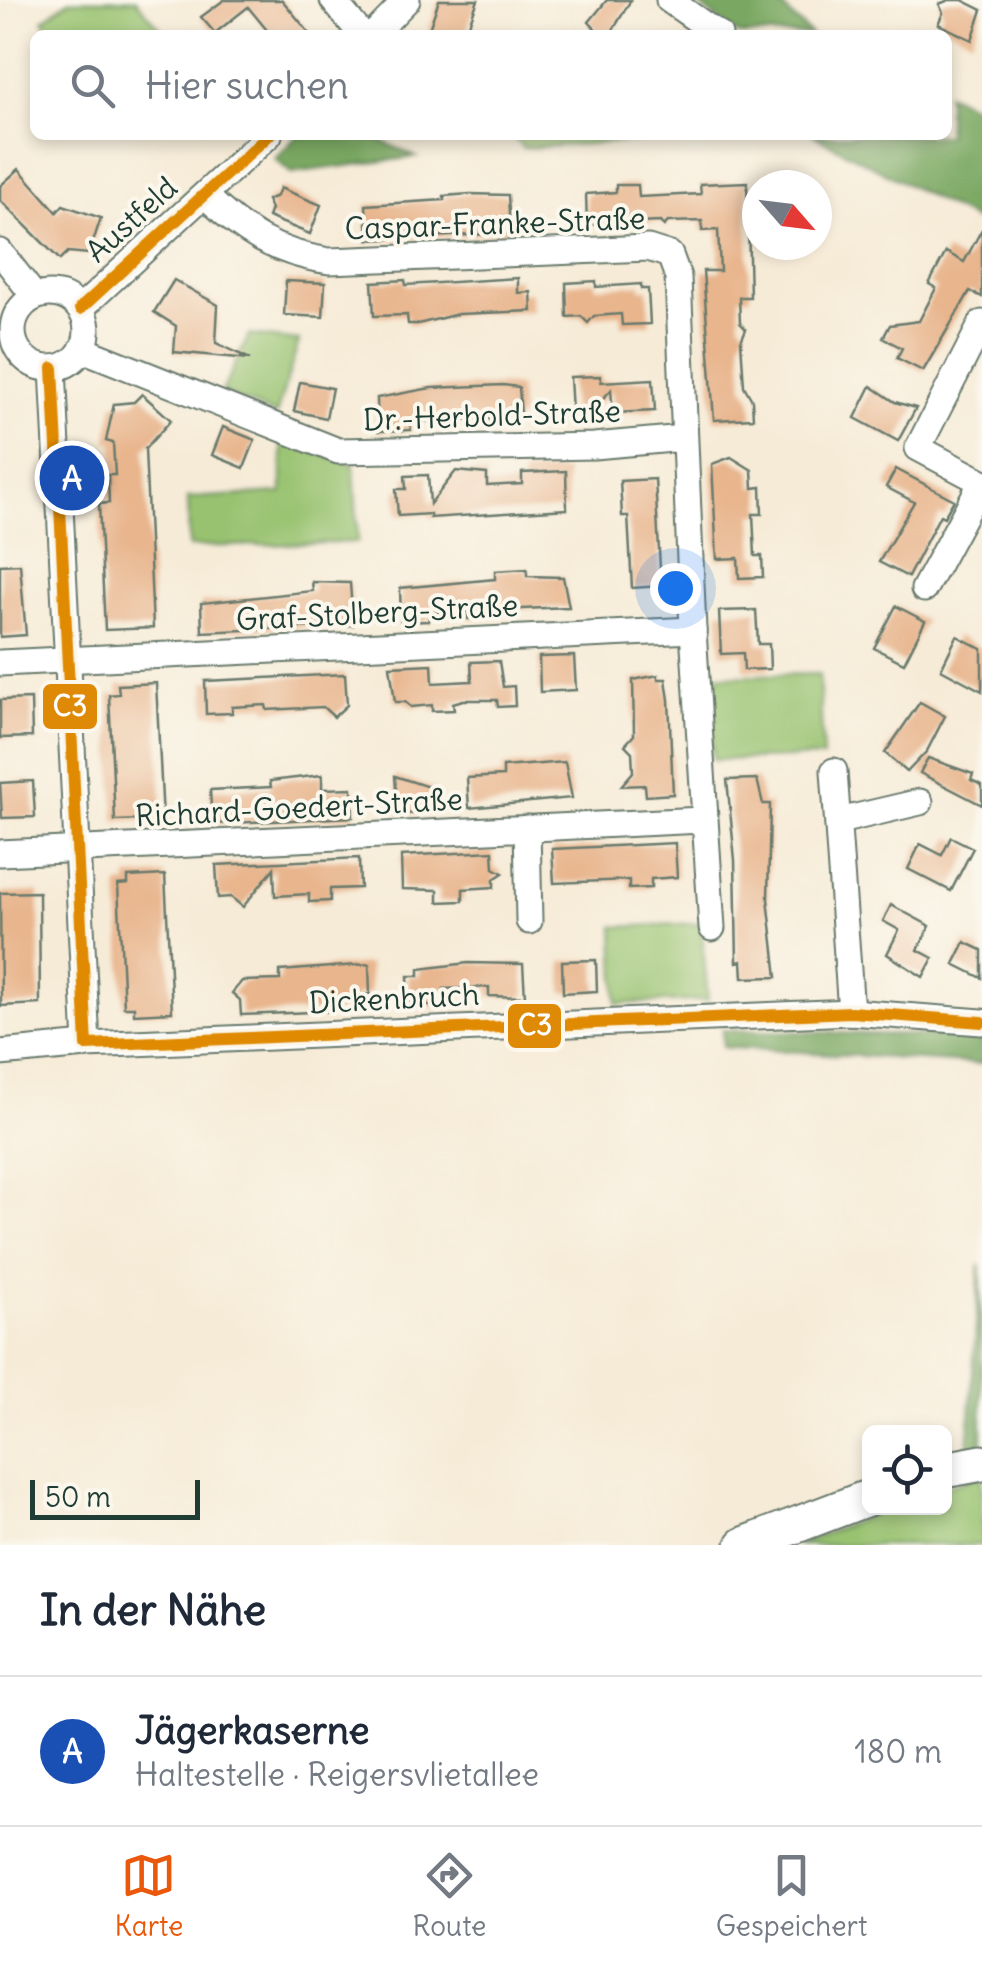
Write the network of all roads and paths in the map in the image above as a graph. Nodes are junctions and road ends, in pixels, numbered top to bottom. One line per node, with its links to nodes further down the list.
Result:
1 (332, 0): 4 (street)
2 (407, 0): 5 (street)
3 (669, 0): 6 (street)
4 (358, 30)
5 (378, 30)
6 (712, 30)
7 (263, 140): 8 (street, Austfeld)
8 (206, 195): 11 (street, Austfeld); 16 (street, Caspar-Franke-Straße)
9 (0, 252): 10 (street)
10 (35, 296): 11 (street); 13 (street)
11 (80, 310): 14 (street)
12 (982, 323): 17 (street)
13 (8, 348): 15 (street)
14 (82, 349): 15 (street); 16 (street, Dr.-Herbold-Straße)
15 (52, 368): 20 (street)
16 (684, 438): 19 (street, Caspar-Franke-Straße)
17 (982, 482): 18 (street)
18 (924, 588)
19 (693, 630): 20 (street, Graf-Stolberg-Straße); 24 (street, Caspar-Franke-Straße)
20 (64, 660): 21 (street, Graf-Stolberg-Straße); 27 (street)
21 (0, 662)
22 (834, 770): 25 (street)
23 (920, 802): 25 (street)
24 (703, 820): 26 (street, Richard-Goedert-Straße); 30 (street, Caspar-Franke-Straße)
25 (840, 820): 31 (street)
26 (527, 828): 27 (street, Richard-Goedert-Straße); 29 (street)
27 (74, 850): 28 (street, Richard-Goedert-Straße); 33 (street)
28 (0, 853)
29 (528, 921)
30 (712, 928)
31 (851, 1012): 32 (street, Dickenbruch); 33 (street, Dickenbruch)
32 (982, 1022)
33 (87, 1045): 34 (street, Dickenbruch)
34 (0, 1053)
35 (982, 1463): 36 (main road)
36 (952, 1469)
37 (862, 1500): 38 (main road)
38 (744, 1545)

